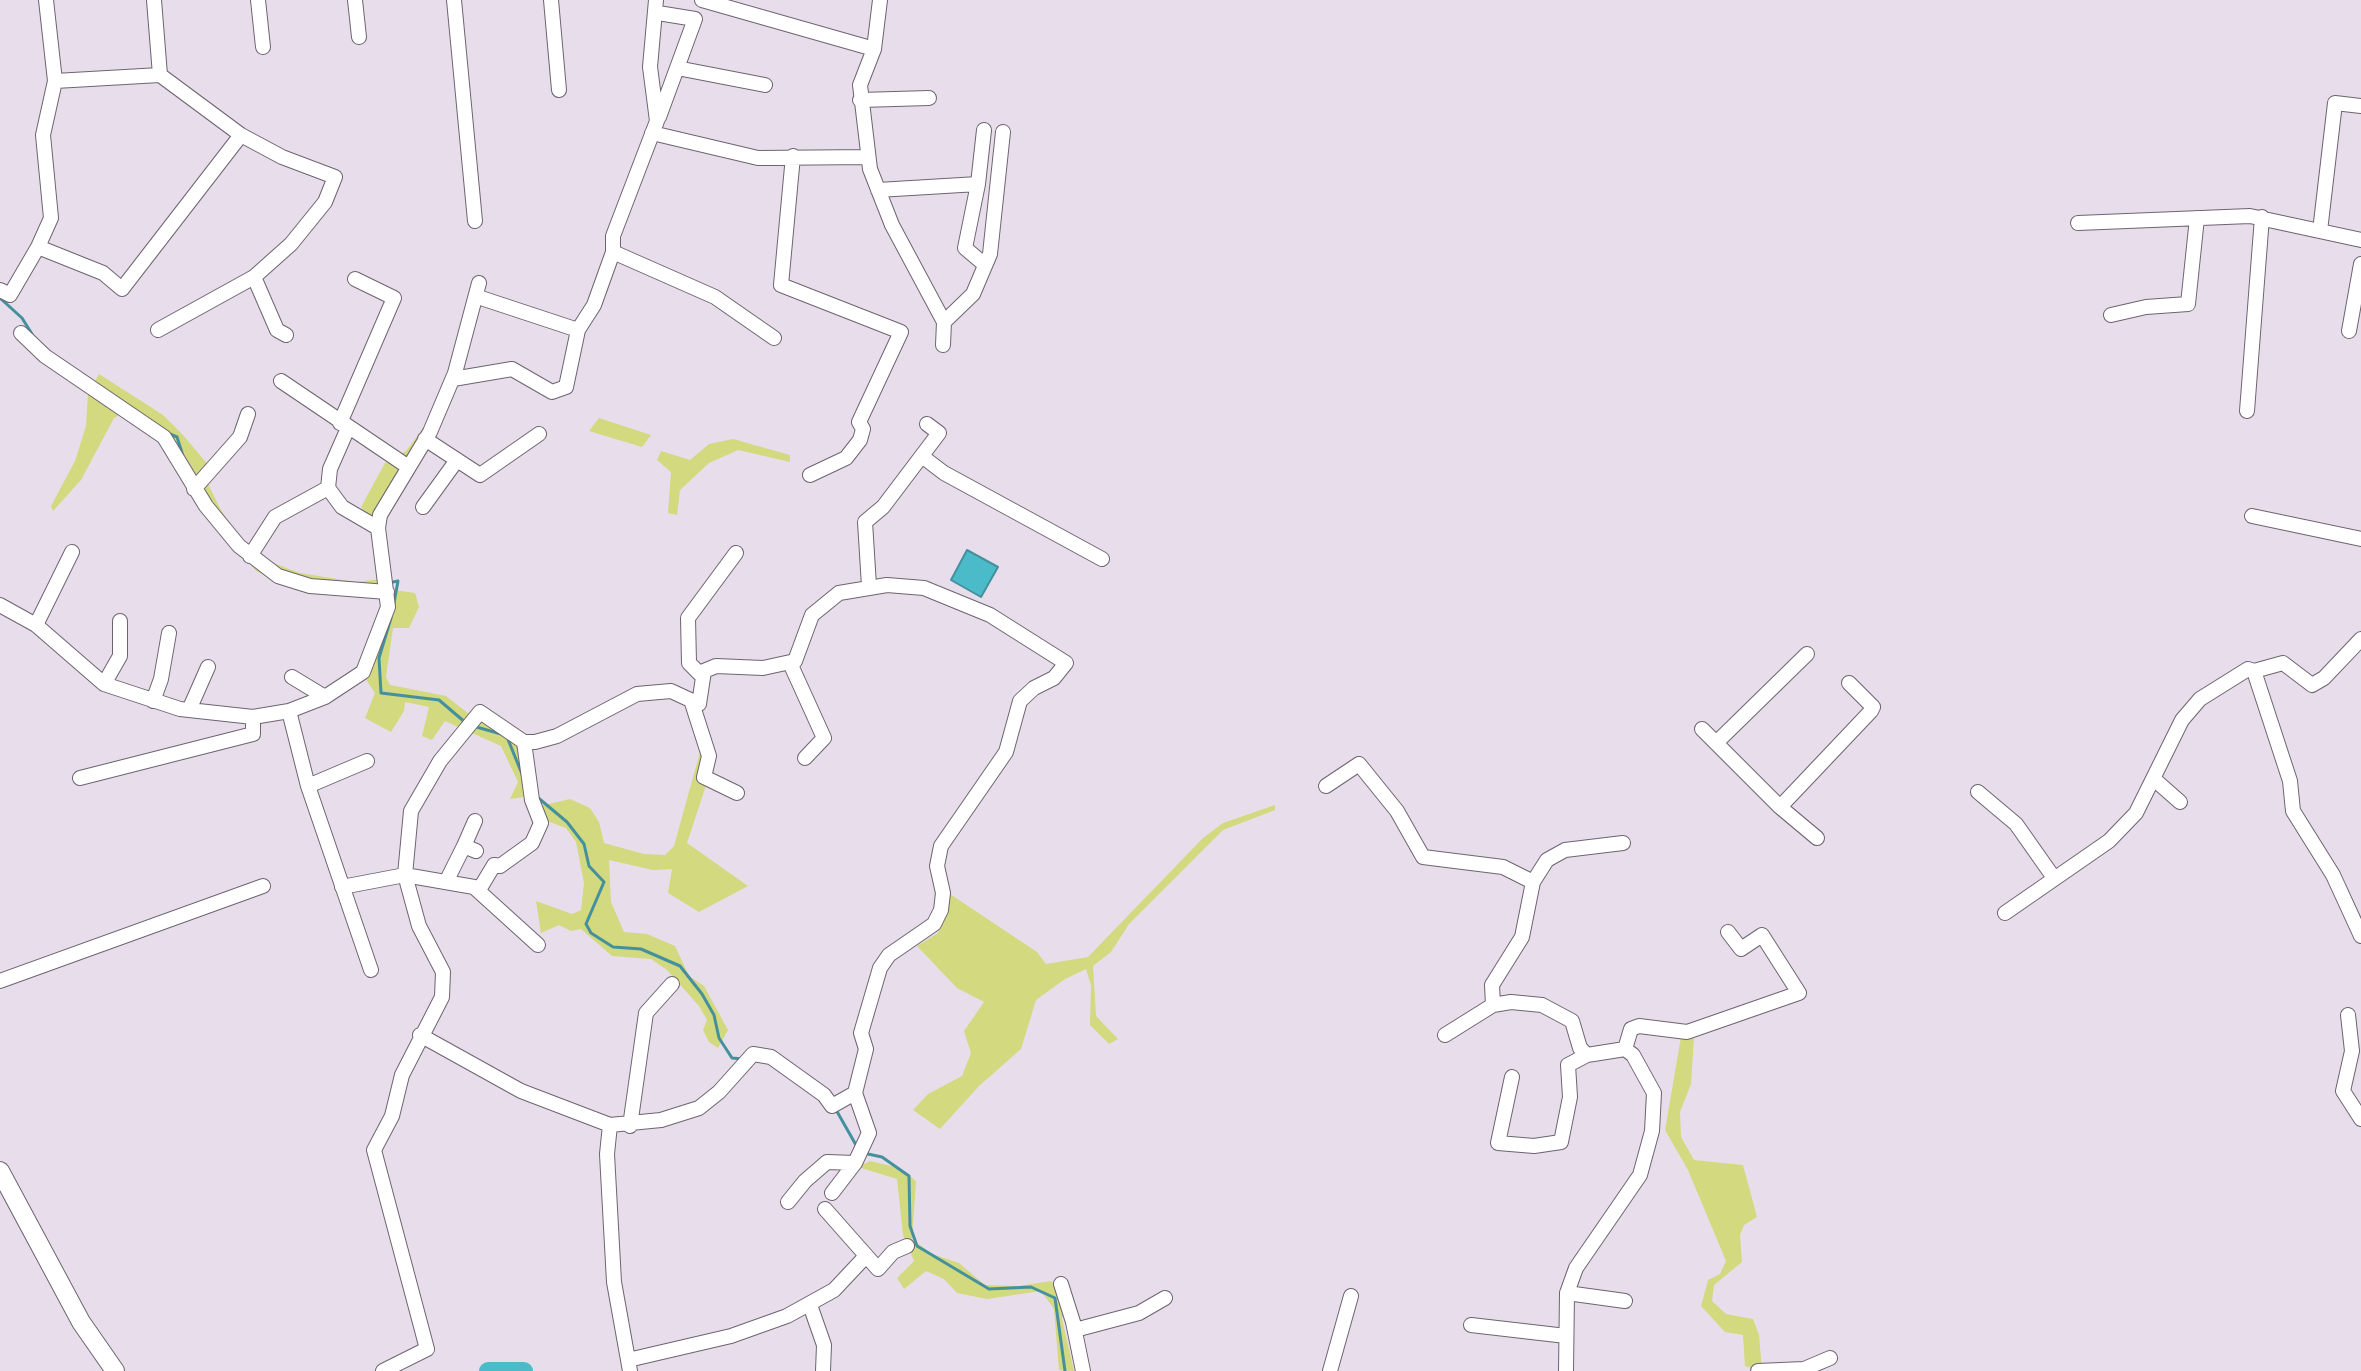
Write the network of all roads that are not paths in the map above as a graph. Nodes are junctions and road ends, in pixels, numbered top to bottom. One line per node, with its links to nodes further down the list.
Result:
1 (46, 0): 16 (street)
2 (154, 0): 15 (street)
3 (258, 0): 12 (street)
4 (355, 0): 11 (street)
5 (454, 0): 32 (street)
6 (551, 0): 18 (street)
7 (702, 0): 10 (street); 13 (street)
8 (880, 0): 13 (street)
9 (657, 6): 10 (street); 22 (street)
10 (695, 19): 14 (street)
11 (359, 37)
12 (263, 47)
13 (874, 49): 20 (street)
14 (677, 68): 17 (street); 22 (street)
15 (160, 75): 16 (street); 25 (street)
16 (55, 81): 36 (street)
17 (765, 85)
18 (559, 90)
19 (929, 98): 20 (street)
20 (860, 100): 27 (street)
21 (2361, 106): 34 (street)
22 (655, 127): 26 (street); 37 (street)
23 (984, 130): 28 (street)
24 (1003, 132): 39 (street)
25 (241, 135): 36 (street); 40 (street)
26 (793, 156): 27 (street); 63 (street)
27 (868, 157): 29 (street)
28 (978, 184): 29 (street); 39 (street)
29 (878, 190): 44 (street)
30 (2262, 217): 31 (street); 34 (street); 54 (street)
31 (2197, 218): 33 (street); 43 (street)
32 (475, 221)
33 (2078, 223)
34 (2320, 231): 35 (street)
35 (2361, 240)
36 (38, 247): 42 (street)
37 (613, 252): 46 (street); 50 (street)
38 (2361, 264): 47 (street)
39 (985, 265): 44 (street)
40 (254, 277): 45 (street); 49 (street)
41 (355, 279): 57 (street)
42 (0, 290)
43 (2111, 315)
44 (944, 322): 51 (street)
45 (158, 330)
46 (578, 330): 52 (street); 52 (street)
47 (2349, 331)
48 (21, 333): 65 (street)
49 (286, 335)
50 (774, 338)
51 (943, 345)
52 (453, 379): 59 (street)
53 (281, 381): 57 (street)
54 (2247, 411)
55 (248, 414): 65 (street)
56 (927, 424): 60 (street)
57 (344, 425): 62 (street); 64 (street)
58 (539, 434): 61 (street)
59 (425, 439): 61 (street); 62 (street)
60 (923, 457): 73 (street); 74 (street)
61 (457, 460): 66 (street)
62 (407, 466): 68 (street)
63 (810, 475)
64 (328, 488): 68 (street); 72 (street)
65 (194, 489): 72 (street)
66 (423, 507)
67 (2252, 516): 69 (street)
68 (378, 528): 75 (street)
69 (2361, 539)
70 (72, 552): 78 (street)
71 (736, 553): 86 (street)
72 (250, 556): 75 (street)
73 (1102, 559)
74 (869, 586): 82 (street); 133 (street)
75 (387, 592): 89 (street)
76 (1, 608): 78 (street)
77 (120, 621): 88 (street)
78 (36, 625): 88 (street)
79 (169, 633): 90 (street)
80 (2361, 639): 84 (street)
81 (1807, 654): 97 (street)
82 (790, 663): 86 (street); 98 (street)
83 (208, 667): 92 (street)
84 (2254, 671): 101 (street); 120 (street)
85 (292, 677): 89 (street)
86 (703, 677): 91 (street)
87 (1849, 683): 107 (street)
88 (104, 684): 90 (street)
89 (325, 697): 93 (street)
90 (153, 701): 92 (street)
91 (692, 703): 96 (street); 105 (street)
92 (189, 710): 94 (street)
93 (289, 711): 94 (street); 102 (street)
94 (253, 717): 100 (street)
95 (1702, 729): 97 (street)
96 (524, 742): 111 (street); 117 (street)
97 (1717, 742): 107 (street)
98 (805, 758)
99 (367, 761): 102 (street)
100 (80, 778)
101 (2155, 780): 106 (street); 112 (street)
102 (308, 786): 116 (street)
103 (1326, 786): 114 (street)
104 (1978, 792): 112 (street)
105 (737, 793)
106 (2180, 802)
107 (1780, 807): 109 (street)
108 (475, 821): 113 (street)
109 (1817, 838)
110 (1623, 843): 114 (street)
111 (405, 875): 113 (street); 116 (street); 127 (street)
112 (2054, 878): 118 (street)
113 (446, 882): 117 (street)
114 (1533, 882): 125 (street)
115 (263, 886): 123 (street)
116 (342, 887): 122 (street)
117 (479, 890): 121 (street)
118 (2005, 913)
119 (1728, 932): 129 (street)
120 (2361, 936)
121 (538, 945)
122 (371, 970)
123 (0, 981)
124 (672, 984): 136 (street)
125 (1493, 1005): 128 (street); 131 (street)
126 (2348, 1015): 130 (street)
127 (420, 1035): 135 (street); 156 (street)
128 (1445, 1035)
129 (1625, 1049): 131 (street); 145 (street)
130 (2356, 1050): 134 (street)
131 (1587, 1055): 132 (street)
132 (1512, 1077)
133 (855, 1093): 136 (street); 137 (street)
134 (2361, 1119)
135 (610, 1125): 136 (street); 154 (street)
136 (630, 1126)
137 (855, 1163): 139 (street); 140 (street)
138 (0, 1171): 155 (main road)
139 (832, 1193)
140 (788, 1202)
141 (825, 1209): 143 (street)
142 (907, 1246): 143 (street)
143 (865, 1257): 149 (street)
144 (1061, 1284): 151 (street)
145 (1567, 1293): 148 (street); 152 (street)
146 (1351, 1296): 159 (street)
147 (1165, 1298): 151 (street)
148 (1625, 1301)
149 (810, 1305): 154 (street); 157 (street)
150 (1471, 1325): 152 (street)
151 (1075, 1330): 158 (street)
152 (1566, 1336): 160 (street)
153 (1830, 1358): 161 (street)
154 (629, 1366)
155 (115, 1371)
156 (383, 1371)
157 (823, 1371)
158 (1083, 1371)
159 (1330, 1371)
160 (1566, 1371)
161 (1758, 1371)

